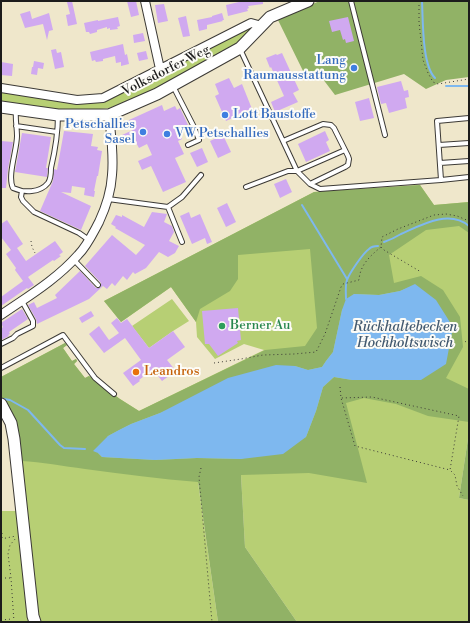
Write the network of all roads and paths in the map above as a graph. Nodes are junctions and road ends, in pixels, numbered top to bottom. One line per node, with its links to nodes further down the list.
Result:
1 (145, 1): 7 (street)
2 (308, 1): 5 (street, Volksdorfer Weg)
3 (351, 1): 18 (lane)
4 (419, 1): 8 (path)
5 (262, 26): 6 (street, Volksdorfer Weg); 7 (street, Volksdorfer Weg)
6 (240, 48): 9 (street, Volksdorfer Weg); 19 (lane)
7 (160, 69): 10 (street, Volksdorfer Weg)
8 (469, 79)
9 (173, 85): 14 (street, Volksdorfer Weg); 21 (lane)
10 (1, 88)
11 (1, 107): 12 (street, Volksdorfer Weg)
12 (16, 109): 13 (street, Volksdorfer Weg); 16 (lane)
13 (58, 115): 14 (street, Volksdorfer Weg); 17 (lane)
14 (109, 115): 33 (street)
15 (469, 118): 22 (lane)
16 (16, 126): 17 (lane); 32 (lane)
17 (57, 132): 32 (lane)
18 (385, 135)
19 (283, 141): 23 (lane); 26 (lane)
20 (469, 142): 22 (lane)
21 (188, 145)
22 (439, 145): 25 (lane)
23 (345, 150): 26 (lane); 30 (lane)
24 (469, 161): 25 (lane)
25 (440, 163): 29 (lane)
26 (297, 171): 30 (lane); 31 (lane)
27 (201, 175): 34 (lane)
28 (469, 177): 29 (lane)
29 (441, 180): 30 (lane)
30 (310, 184)
31 (246, 187)
32 (22, 191): 36 (lane)
33 (108, 199): 34 (lane); 36 (street)
34 (168, 207): 38 (lane)
35 (469, 221): 39 (path)
36 (89, 240): 41 (street)
37 (31, 242): 40 (path)
38 (182, 242)
39 (381, 247): 42 (path); 49 (path)
40 (35, 253)
41 (74, 259): 43 (lane); 44 (street)
42 (421, 272)
43 (98, 285)
44 (22, 301): 45 (street); 48 (lane)
45 (1, 315)
46 (469, 339): 47 (path)
47 (464, 342)
48 (1, 344)
49 (214, 363)
50 (1, 368): 52 (lane)
51 (340, 388): 53 (path)
52 (114, 394)
53 (341, 398): 56 (path); 56 (path)
54 (1, 404): 65 (street)
55 (201, 468): 66 (path)
56 (450, 470): 57 (path)
57 (463, 496)
58 (2, 533): 59 (path)
59 (2, 539): 61 (path)
60 (1, 578): 61 (path)
61 (11, 578): 62 (path)
62 (13, 619): 63 (path); 64 (path)
63 (1, 620)
64 (14, 622)
65 (35, 622)
66 (212, 622)

